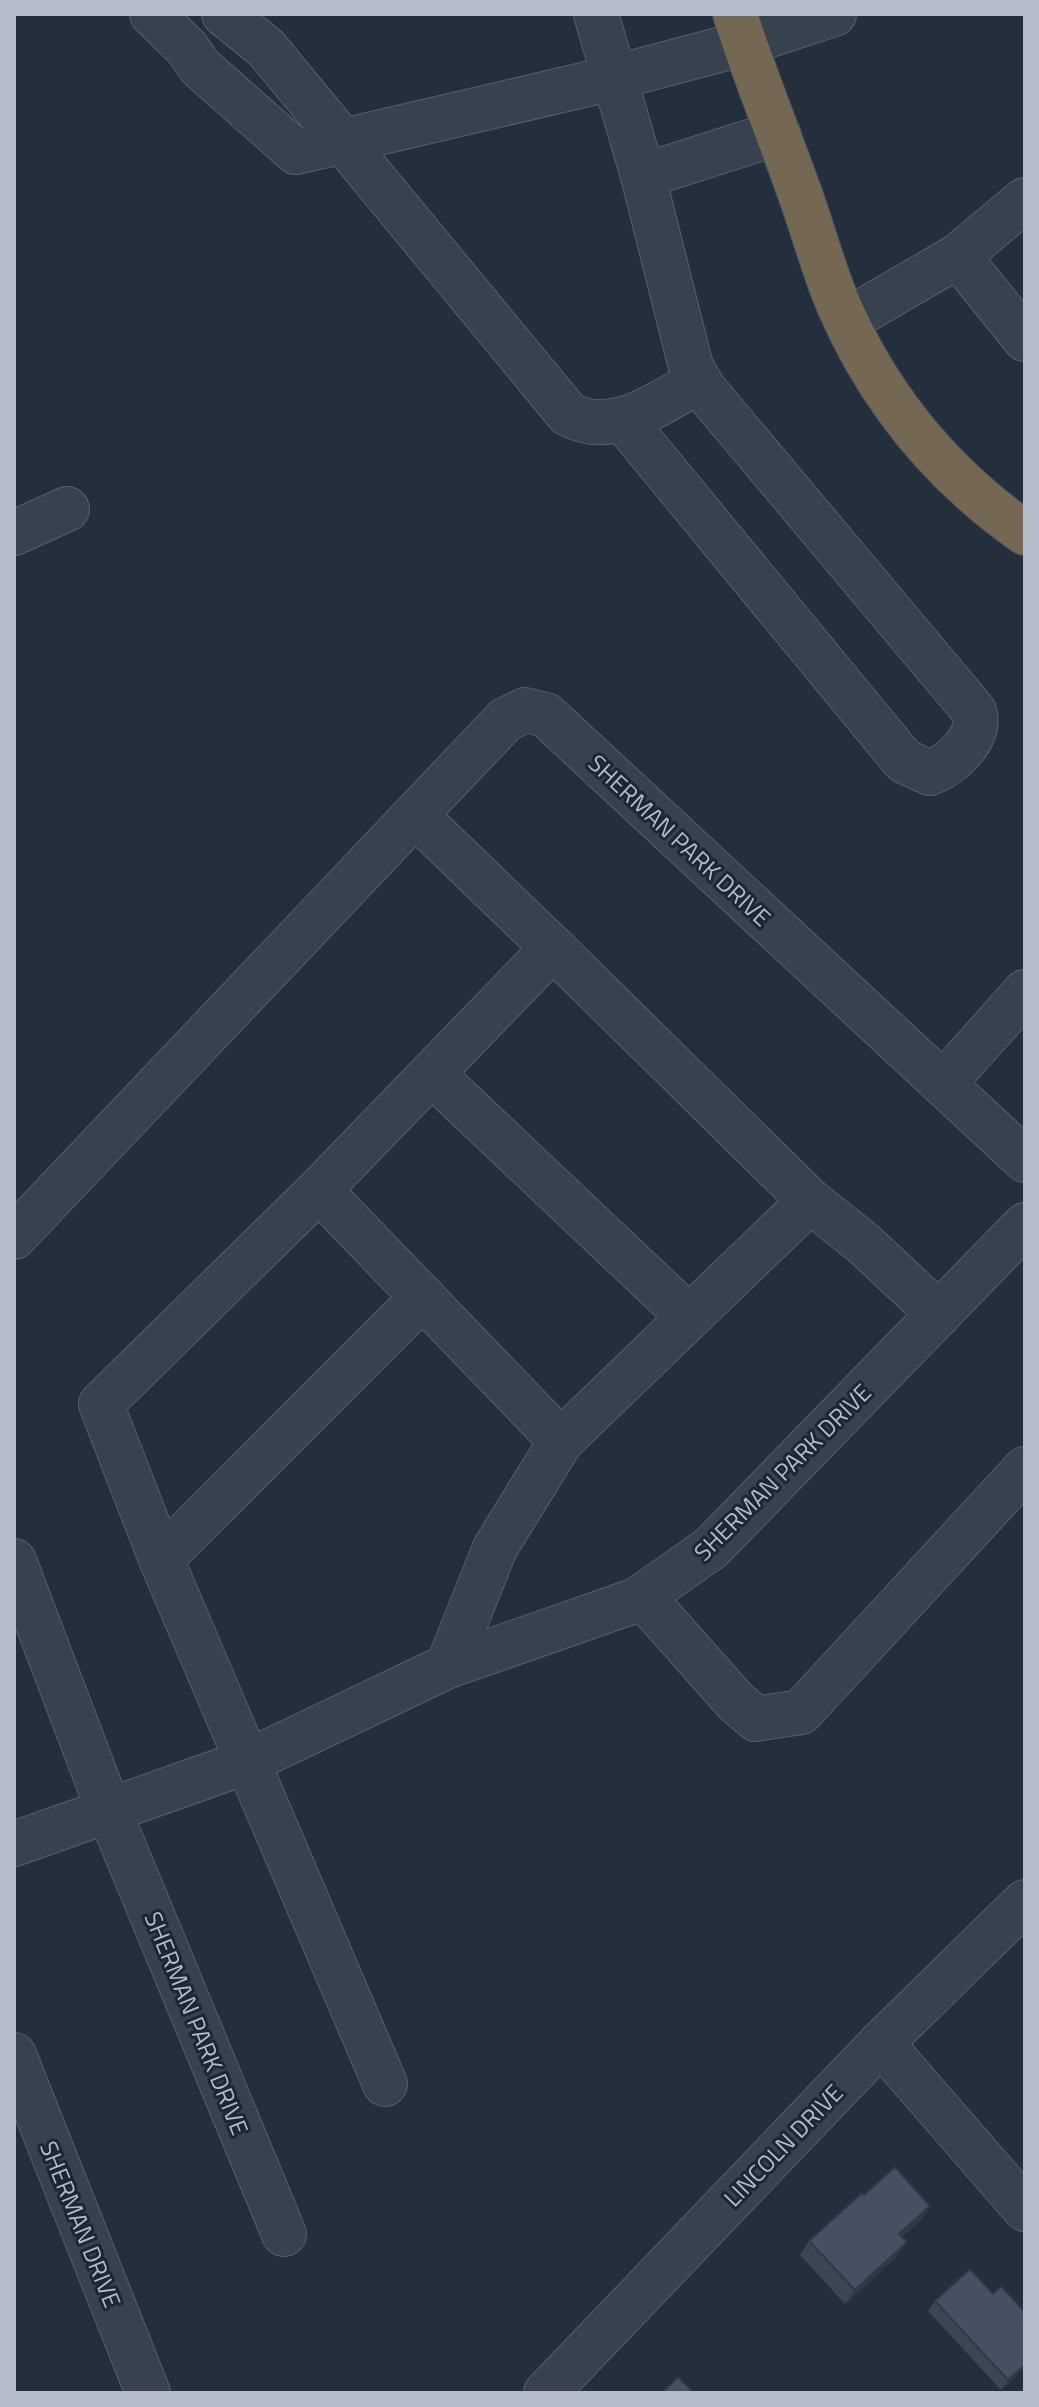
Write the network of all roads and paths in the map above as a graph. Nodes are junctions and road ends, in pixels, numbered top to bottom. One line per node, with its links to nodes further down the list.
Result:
1 (152, 14): 8 (street)
2 (224, 14): 8 (street)
3 (596, 14): 6 (street)
4 (834, 14): 5 (street)
5 (740, 29): 6 (street); 7 (highway)
6 (613, 78): 8 (street); 9 (street)
7 (778, 133): 9 (street); 12 (highway)
8 (343, 143): 15 (street)
9 (643, 176): 14 (street)
10 (1025, 200): 11 (street)
11 (958, 256): 12 (street); 13 (street)
12 (846, 321): 18 (highway)
13 (1025, 339)
14 (699, 381): 15 (street); 15 (street)
15 (624, 421)
16 (67, 509): 17 (street)
17 (14, 533)
18 (1025, 533)
19 (415, 815): 20 (street); 23 (street, SHERMAN PARK DRIVE); 28 (street, SHERMAN PARK DRIVE)
20 (553, 948): 22 (street); 26 (street)
21 (1025, 992): 23 (street)
22 (432, 1074): 25 (street); 31 (street)
23 (943, 1084): 24 (street, SHERMAN PARK DRIVE)
24 (1025, 1160)
25 (319, 1190): 29 (street); 34 (street)
26 (810, 1201): 30 (street); 31 (street)
27 (1025, 1225): 30 (street, SHERMAN PARK DRIVE)
28 (14, 1237)
29 (423, 1297): 32 (street); 34 (street)
30 (939, 1314): 36 (street, SHERMAN PARK DRIVE)
31 (689, 1317): 32 (street)
32 (561, 1441): 37 (street)
33 (1025, 1469): 36 (street)
34 (161, 1559): 38 (street)
35 (14, 1561): 39 (street, SHERMAN PARK DRIVE)
36 (642, 1596): 37 (street, SHERMAN PARK DRIVE)
37 (448, 1666): 38 (street, SHERMAN PARK DRIVE)
38 (249, 1761): 39 (street, SHERMAN PARK DRIVE); 44 (street)
39 (109, 1811): 40 (street, SHERMAN PARK DRIVE); 46 (street, SHERMAN PARK DRIVE)
40 (14, 1844)
41 (1025, 1902): 42 (street, LINCOLN DRIVE)
42 (881, 2043): 45 (street); 48 (street, LINCOLN DRIVE)
43 (14, 2055): 47 (street, SHERMAN DRIVE)
44 (385, 2084)
45 (1025, 2209)
46 (284, 2234)
47 (148, 2393)
48 (546, 2393)

